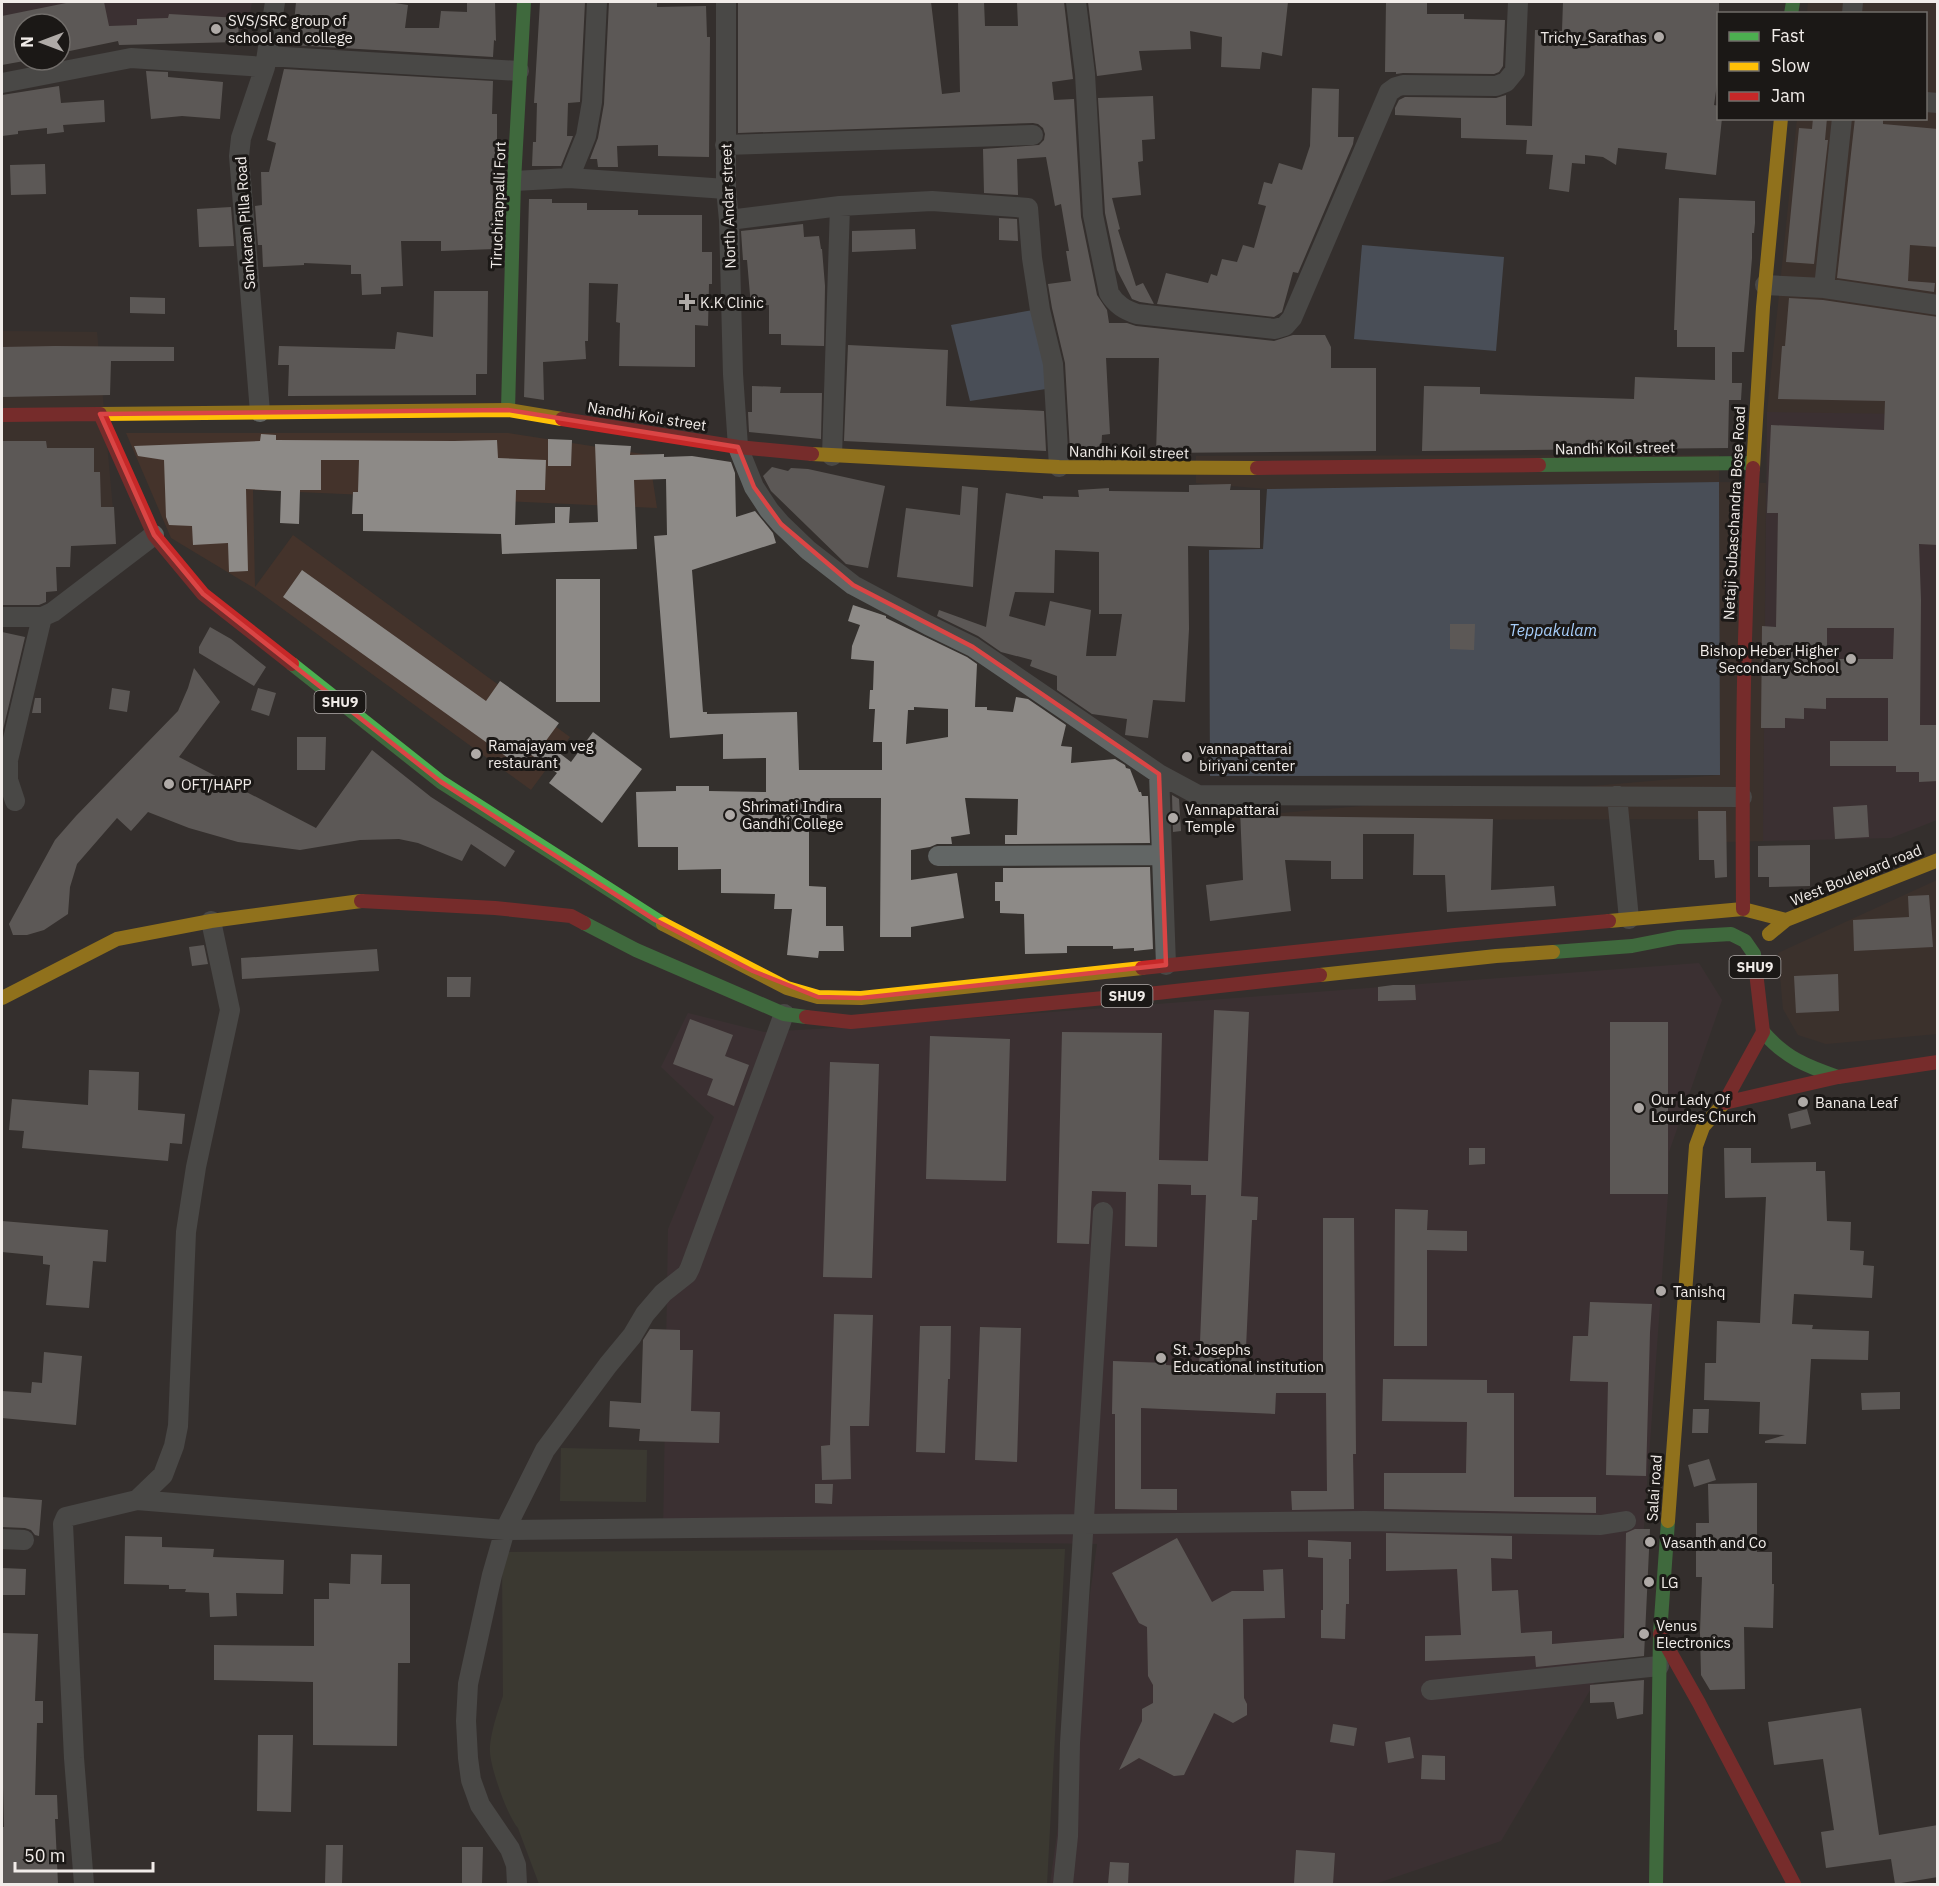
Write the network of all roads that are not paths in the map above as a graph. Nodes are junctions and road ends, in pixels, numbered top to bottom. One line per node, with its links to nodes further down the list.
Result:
1 (275, 2): 7 (street, Sankaran Pilla Road)
2 (524, 2): 8 (main road, Tiruchirappalli Fort)
3 (597, 2): 14 (street)
4 (726, 2): 13 (street, North Andar street)
5 (1076, 2): 6 (street)
6 (1518, 2)
7 (266, 61): 8 (street); 9 (street); 23 (street, Sankaran Pilla Road)
8 (519, 71): 15 (main road, Tiruchirappalli Fort)
9 (2, 83)
10 (1781, 120): 19 (main road, Netaji Subaschandra Bose Road)
11 (1842, 120): 20 (street)
12 (1033, 135): 13 (street)
13 (725, 145): 16 (street, North Andar street)
14 (569, 178): 15 (street); 16 (street)
15 (514, 181): 22 (main road, Tiruchirappalli Fort)
16 (726, 189): 18 (street, North Andar street)
17 (840, 206): 18 (street); 27 (street); 29 (street)
18 (729, 220): 26 (street, North Andar street)
19 (1765, 285): 20 (street); 28 (main road, Netaji Subaschandra Bose Road)
20 (1824, 288): 21 (street)
21 (1938, 305)
22 (508, 410): 23 (main road, Nandhi Koil street); 26 (main road, Nandhi Koil street)
23 (260, 412): 24 (main road, Nandhi Koil street)
24 (100, 414): 25 (main road, Nandhi Koil street); 30 (main road, SHU9)
25 (2, 415)
26 (738, 447): 27 (main road, Nandhi Koil street); 33 (street, North Andar street)
27 (832, 456): 29 (main road, Nandhi Koil street)
28 (1753, 463): 29 (main road, Nandhi Koil street); 35 (main road, Netaji Subaschandra Bose Road)
29 (1059, 467)
30 (154, 535): 31 (street); 44 (main road, SHU9)
31 (42, 616): 32 (street); 36 (street)
32 (2, 617)
33 (1159, 774): 34 (street, North Andar street); 37 (street)
34 (1617, 796): 35 (street, North Andar street); 41 (street)
35 (1742, 797): 40 (main road, Netaji Subaschandra Bose Road)
36 (15, 801)
37 (1162, 855): 38 (street); 47 (street)
38 (938, 856)
39 (1938, 860): 42 (main road, West Boulevard road)
40 (1743, 909): 41 (main road, SHU9); 42 (main road, SHU9)
41 (1629, 919): 47 (main road, SHU9)
42 (1786, 920): 46 (main road, SHU9)
43 (211, 921): 45 (main road); 48 (main road); 55 (street)
44 (650, 927): 45 (main road); 47 (main road, SHU9)
45 (636, 950): 49 (main road, SHU9)
46 (1754, 954): 49 (main road, SHU9); 50 (main road, SHU9)
47 (1166, 965)
48 (2, 998)
49 (784, 1014): 58 (street)
50 (1763, 1032): 52 (main road); 53 (main road, Salai road)
51 (1938, 1062): 52 (main road)
52 (1838, 1077): 53 (main road)
53 (1724, 1103): 61 (main road, Salai road)
54 (1103, 1212): 57 (street)
55 (137, 1500): 58 (street); 64 (street)
56 (1626, 1521): 57 (street)
57 (1083, 1523): 58 (street); 66 (street)
58 (505, 1530): 65 (street)
59 (2, 1539): 60 (street)
60 (24, 1540)
61 (1660, 1634): 62 (main road, Salai road); 68 (main road)
62 (1659, 1666): 63 (street); 67 (main road, Salai road)
63 (1431, 1690)
64 (84, 1884)
65 (517, 1884)
66 (1063, 1884)
67 (1656, 1884)
68 (1794, 1884)

